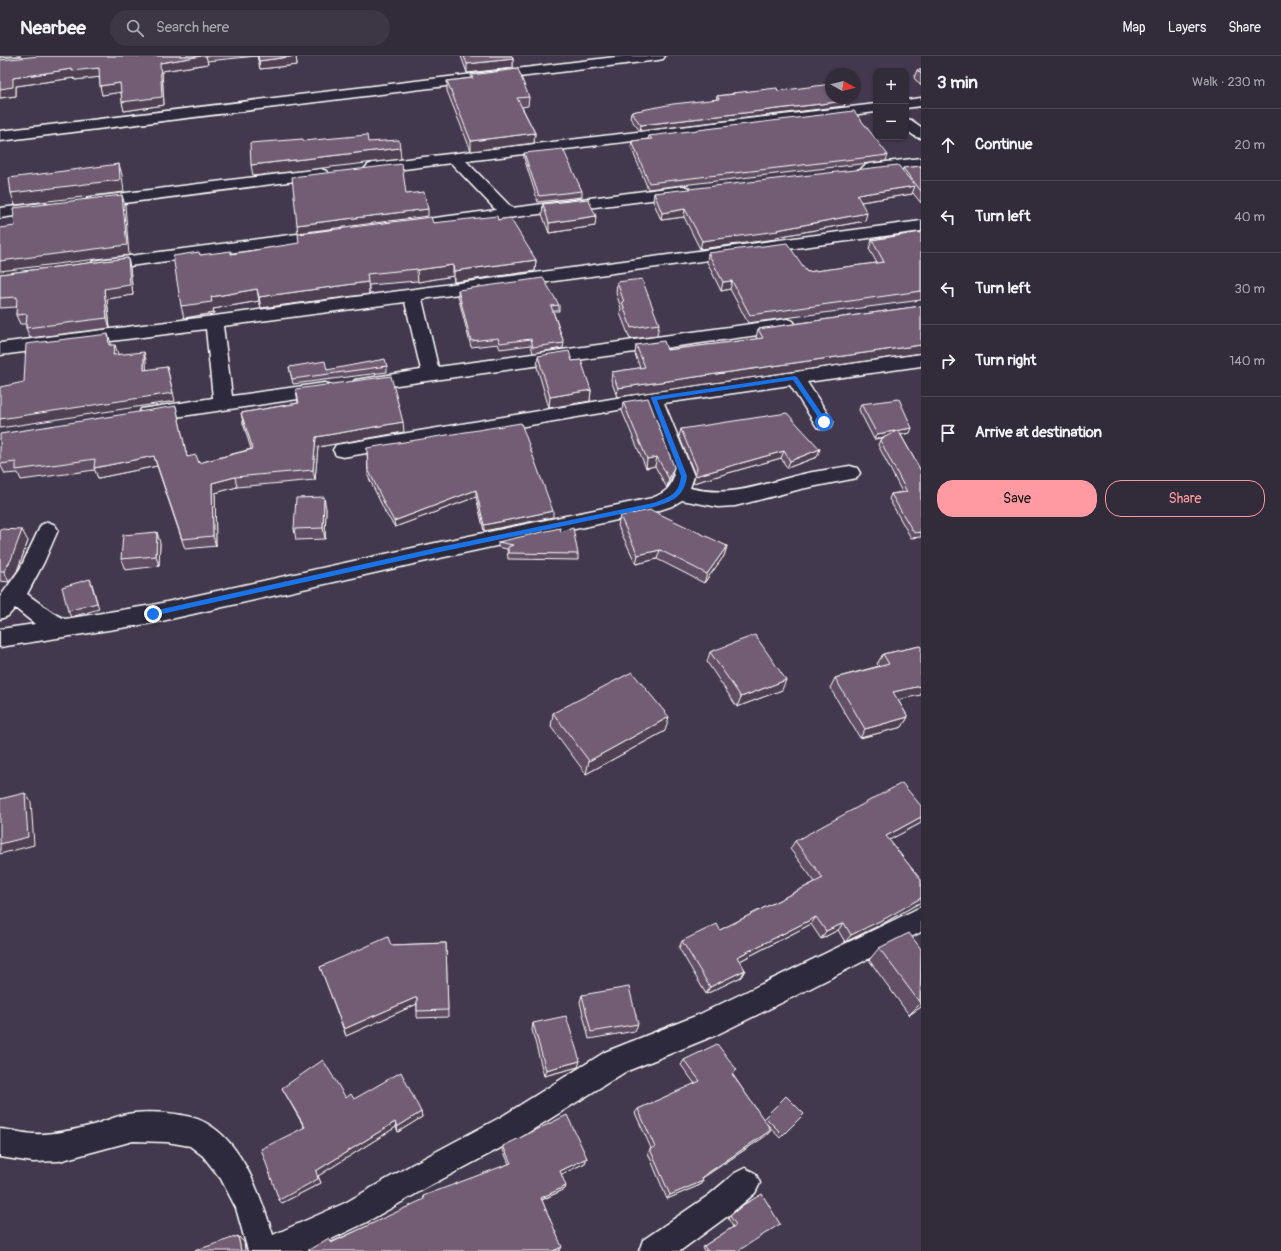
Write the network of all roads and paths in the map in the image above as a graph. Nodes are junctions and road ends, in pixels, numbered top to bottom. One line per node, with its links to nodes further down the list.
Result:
1 (658, 56): 9 (street)
2 (921, 102): 3 (street)
3 (909, 104)
4 (873, 108): 5 (street)
5 (808, 116): 6 (street); 10 (street)
6 (873, 117)
7 (909, 124): 8 (street)
8 (921, 134)
9 (0, 136)
10 (454, 158): 12 (street); 18 (street)
11 (921, 163): 13 (street)
12 (360, 170)
13 (851, 171)
14 (337, 172): 16 (street)
15 (695, 190): 18 (street)
16 (78, 203)
17 (55, 206): 19 (street)
18 (507, 212): 21 (street)
19 (0, 213)
20 (921, 226): 24 (street)
21 (388, 227)
22 (341, 234): 23 (street)
23 (87, 266)
24 (412, 295): 25 (street); 29 (street)
25 (214, 322): 27 (street); 32 (street)
26 (802, 323): 29 (street)
27 (0, 349)
28 (920, 362): 30 (street)
29 (431, 375): 32 (street)
30 (795, 378): 31 (street); 34 (street)
31 (653, 398): 35 (street); 37 (street)
32 (223, 402): 33 (street)
33 (131, 416)
34 (824, 422)
35 (343, 450)
36 (850, 473): 37 (street)
37 (678, 492): 40 (street)
38 (48, 530): 39 (street)
39 (7, 603): 40 (street)
40 (63, 628): 41 (street)
41 (0, 638)
42 (921, 919): 46 (street)
43 (0, 1143): 45 (street)
44 (745, 1183): 47 (street)
45 (263, 1251)
46 (272, 1251)
47 (654, 1251)

